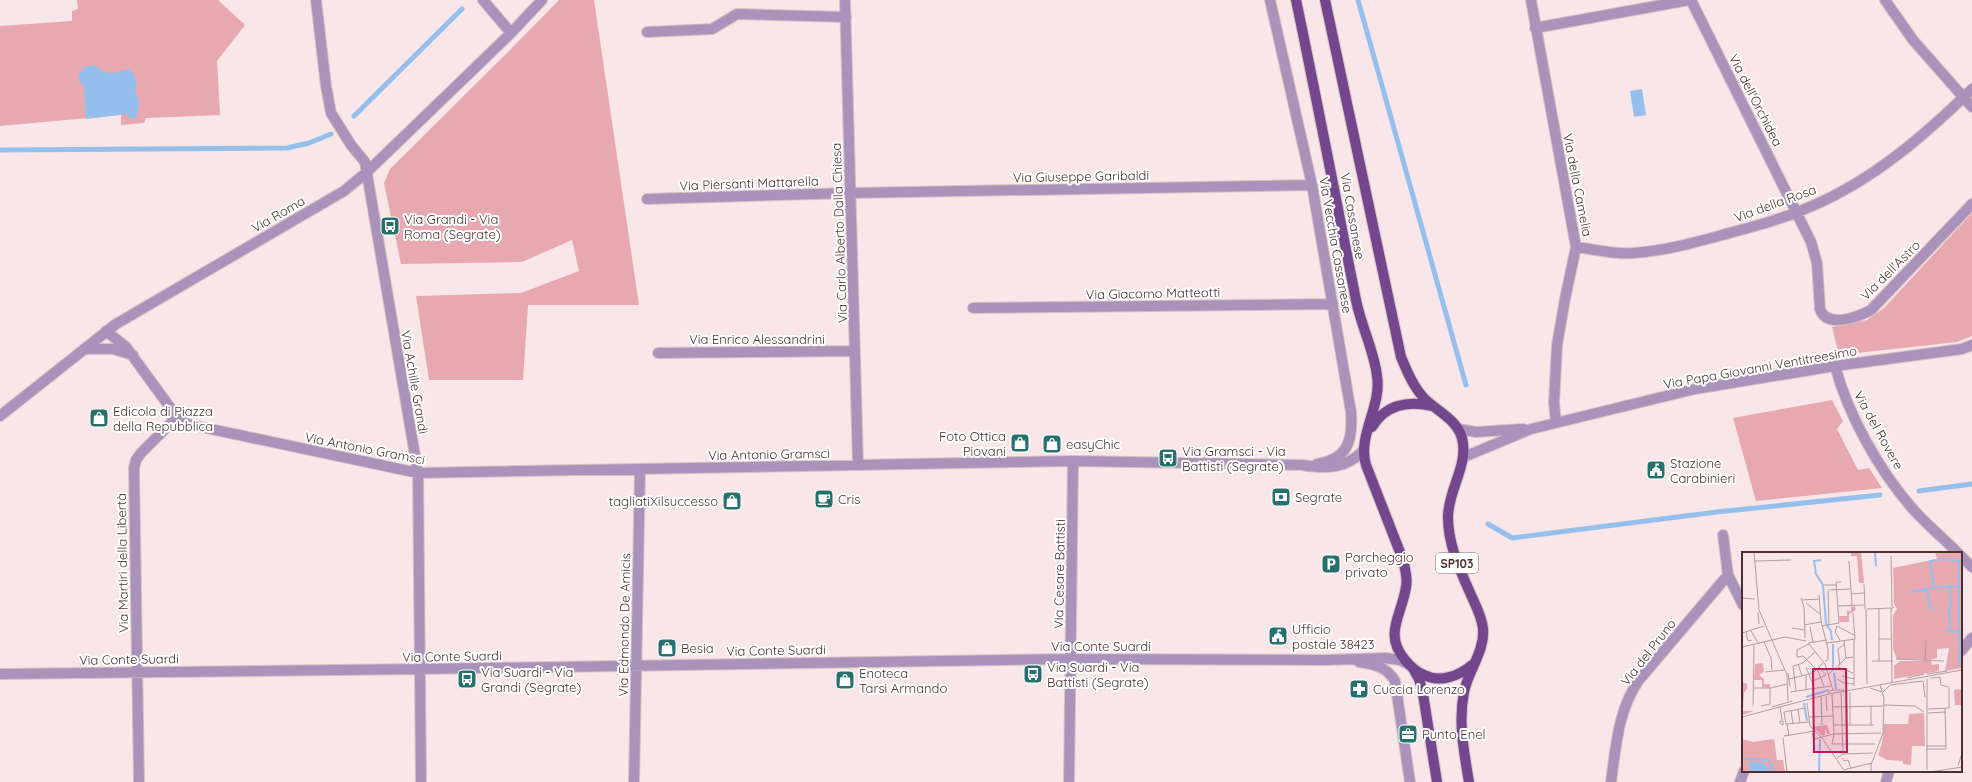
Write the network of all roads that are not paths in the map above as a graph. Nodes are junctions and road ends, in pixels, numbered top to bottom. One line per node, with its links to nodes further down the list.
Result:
1 (316, 0): 18 (street, Via Achille Grandi)
2 (483, 0): 14 (street)
3 (542, 0): 14 (street, Via Roma)
4 (846, 0): 11 (street, Via Carlo Alberto Dalla Chiesa)
5 (1270, 0): 19 (street, Via Vecchia Cassanese)
6 (1296, 0): 40 (main road, Via Cassanese)
7 (1325, 0): 34 (main road, Via Cassanese)
8 (1531, 0): 12 (street, Via della Camelia)
9 (1690, 0): 12 (street); 23 (street, Via dell'Orchidea)
10 (1885, 0): 16 (street)
11 (846, 17): 13 (street); 20 (street, Via Carlo Alberto Dalla Chiesa)
12 (1535, 28): 24 (street, Via della Camelia)
13 (647, 32)
14 (510, 33): 18 (street, Via Roma)
15 (1972, 89): 16 (street, Via della Rosa)
16 (1962, 98): 17 (street); 23 (street, Via della Rosa)
17 (1972, 107)
18 (367, 172): 27 (street, Via Roma); 47 (street, Via Achille Grandi)
19 (1312, 185): 20 (street, Via Giuseppe Garibaldi); 25 (street, Via Vecchia Cassanese)
20 (851, 192): 21 (street, Via Piersanti Mattarella); 30 (street, Via Carlo Alberto Dalla Chiesa)
21 (648, 199)
22 (1972, 204): 23 (street, Via dell'Astro)
23 (1797, 211): 24 (street, Via della Rosa)
24 (1576, 247): 37 (street, Via della Camelia)
25 (1333, 304): 26 (street, Via Giacomo Matteotti); 45 (street, Via Vecchia Cassanese)
26 (973, 308)
27 (106, 331): 29 (street, Via Roma); 32 (street)
28 (1972, 345): 33 (street, Via Papa Giovanni Ventitreesimo)
29 (84, 349): 32 (street); 35 (street, Via Roma)
30 (856, 351): 31 (street, Via Enrico Alessandrini); 44 (street, Via Carlo Alberto Dalla Chiesa)
31 (658, 353)
32 (133, 356): 36 (street)
33 (1835, 366): 37 (street, Via Papa Giovanni Ventitreesimo); 49 (street, Via del Rovere)
34 (1432, 406): 38 (main road, Via Cassanese / SP103); 40 (main road, Via Cassanese / SP103)
35 (0, 416)
36 (177, 417): 47 (street, Via Antonio Gramsci); 62 (street, Via Martiri della Libertà)
37 (1556, 422): 39 (street, Via Papa Giovanni Ventitreesimo)
38 (1458, 429): 39 (street, Via Papa Giovanni Ventitreesimo); 42 (main road, Via Cassanese / SP103)
39 (1531, 429): 42 (street, Via Papa Giovanni Ventitreesimo)
40 (1367, 435): 41 (main road, Via Cassanese / SP103)
41 (1364, 450): 45 (street, Via Antonio Gramsci); 60 (main road, Via Cassanese / SP103)
42 (1464, 457): 58 (main road, Via Cassanese / SP103)
43 (1073, 462): 44 (street, Via Antonio Gramsci); 45 (street, Via Antonio Gramsci); 56 (street, Via Cesare Battisti)
44 (858, 465): 46 (street, Via Antonio Gramsci)
45 (1302, 465)
46 (640, 469): 47 (street, Via Antonio Gramsci); 59 (street, Via Edmondo De Amicis)
47 (418, 473): 61 (street, Via Achille Grandi)
48 (1723, 535): 52 (street)
49 (1957, 552)
50 (1962, 557): 51 (street)
51 (1972, 567)
52 (1728, 575): 53 (street); 73 (street, Via del Pruno)
53 (1742, 603)
54 (1972, 638): 55 (street)
55 (1962, 650)
56 (1071, 659): 57 (street, Via Conte Suardi); 59 (street, Via Conte Suardi); 69 (street, Via Cesare Battisti)
57 (1335, 660): 60 (street, Via Conte Suardi); 70 (street)
58 (1472, 665): 60 (main road, Via Cassanese / SP103); 72 (main road, Via Cassanese)
59 (637, 666): 61 (street, Via Conte Suardi); 68 (street, Via Edmondo De Amicis)
60 (1411, 666): 71 (main road, Via Cassanese)
61 (419, 669): 62 (street, Via Conte Suardi); 67 (street, Via Achille Grandi)
62 (136, 671): 63 (street, Via Conte Suardi); 66 (street, Via Martiri della Libertà)
63 (0, 674)
64 (1744, 772): 74 (street)
65 (1889, 772): 75 (street)
66 (139, 782)
67 (421, 782)
68 (634, 782)
69 (1069, 782)
70 (1410, 782)
71 (1437, 782)
72 (1469, 782)
73 (1611, 782)
74 (1740, 782)
75 (1886, 782)

